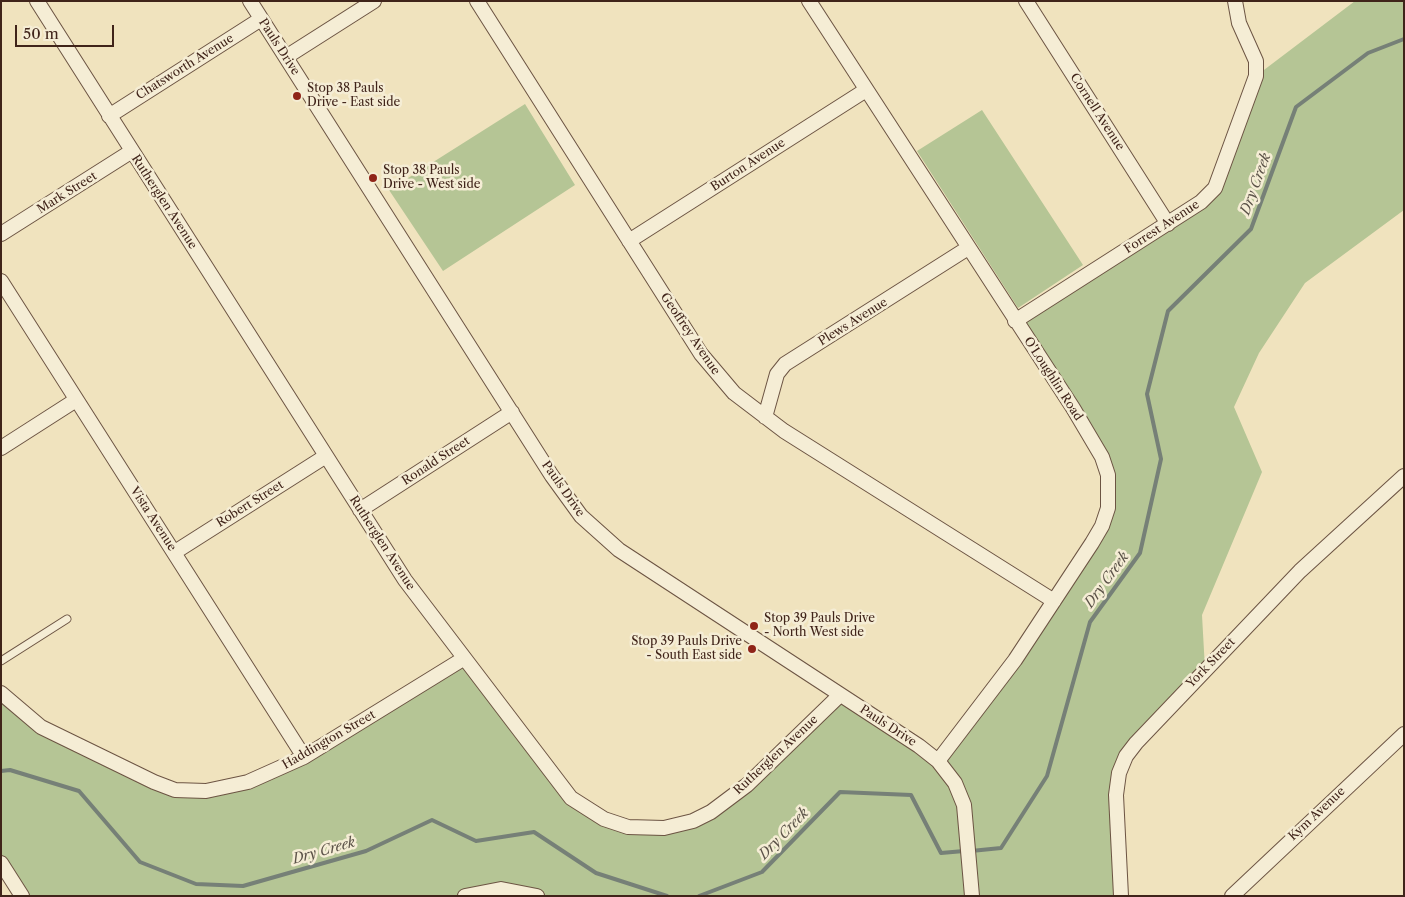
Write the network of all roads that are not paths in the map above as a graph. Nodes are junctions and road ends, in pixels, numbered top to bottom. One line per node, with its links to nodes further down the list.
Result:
1 (36, 1): 11 (street, Rutherglen Avenue)
2 (250, 1): 8 (street, Pauls Drive)
3 (374, 1): 9 (street)
4 (477, 1): 15 (street, Geoffrey Avenue)
5 (810, 1): 10 (street, O'Loughlin Road)
6 (1026, 1): 13 (street, Cornell Avenue)
7 (1235, 1): 13 (street, Forrest Avenue)
8 (261, 19): 9 (street, Pauls Drive); 11 (street, Chatsworth Avenue)
9 (286, 57): 20 (street, Pauls Drive)
10 (866, 90): 15 (street, Burton Avenue); 16 (street, O'Loughlin Road)
11 (109, 116): 12 (street, Rutherglen Avenue)
12 (132, 151): 14 (street, Mark Street); 23 (street, Rutherglen Avenue)
13 (1168, 224): 18 (street, Forrest Avenue)
14 (1, 234)
15 (629, 241): 21 (street, Geoffrey Avenue)
16 (968, 248): 18 (street, O'Loughlin Road); 21 (street, Plews Avenue)
17 (1, 281): 19 (street, Vista Avenue)
18 (1015, 321): 27 (street, O'Loughlin Road)
19 (76, 400): 22 (street); 26 (street, Vista Avenue)
20 (512, 412): 25 (street, Ronald Street); 32 (street, Pauls Drive)
21 (765, 417): 27 (street, Geoffrey Avenue)
22 (1, 448)
23 (326, 456): 25 (street, Rutherglen Avenue); 26 (street, Robert Street)
24 (1404, 476): 41 (street, York Street)
25 (360, 510): 29 (street, Rutherglen Avenue)
26 (175, 552): 34 (street, Vista Avenue)
27 (1054, 601): 35 (street, O'Loughlin Road)
28 (67, 619): 30 (lane)
29 (463, 658): 32 (street, Rutherglen Avenue); 34 (street, Haddington Street)
30 (1, 661)
31 (1, 693): 34 (street, Haddington Street)
32 (840, 695): 35 (street, Pauls Drive)
33 (1404, 734): 42 (street, Kym Avenue)
34 (304, 757)
35 (938, 761): 40 (street, Pauls Drive)
36 (1, 863): 37 (street)
37 (22, 896)
38 (465, 896): 39 (street)
39 (538, 896)
40 (972, 896)
41 (1121, 896)
42 (1232, 896)

